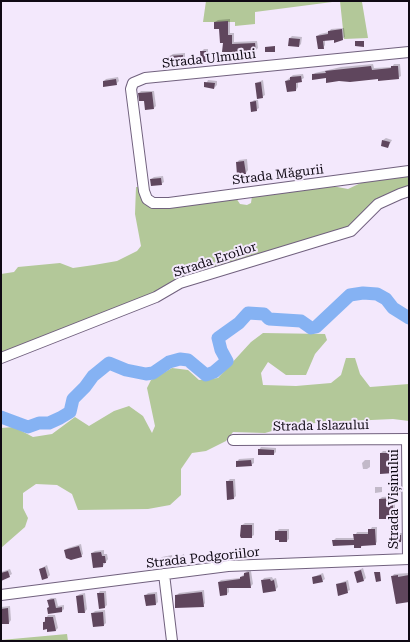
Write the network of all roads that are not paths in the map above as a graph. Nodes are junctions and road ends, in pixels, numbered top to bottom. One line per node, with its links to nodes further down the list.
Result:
1 (409, 52): 4 (street, Strada Ulmului)
2 (409, 172): 4 (street, Strada Măgurii)
3 (409, 191): 5 (street, Strada Eroilor)
4 (150, 201)
5 (1, 358)
6 (408, 439): 7 (street, Strada Islazului); 8 (street, Strada Vișinului)
7 (233, 440)
8 (408, 559): 9 (street, Strada Podgoriilor)
9 (164, 574): 10 (street, Strada Podgoriilor); 11 (street)
10 (1, 596)
11 (172, 641)

